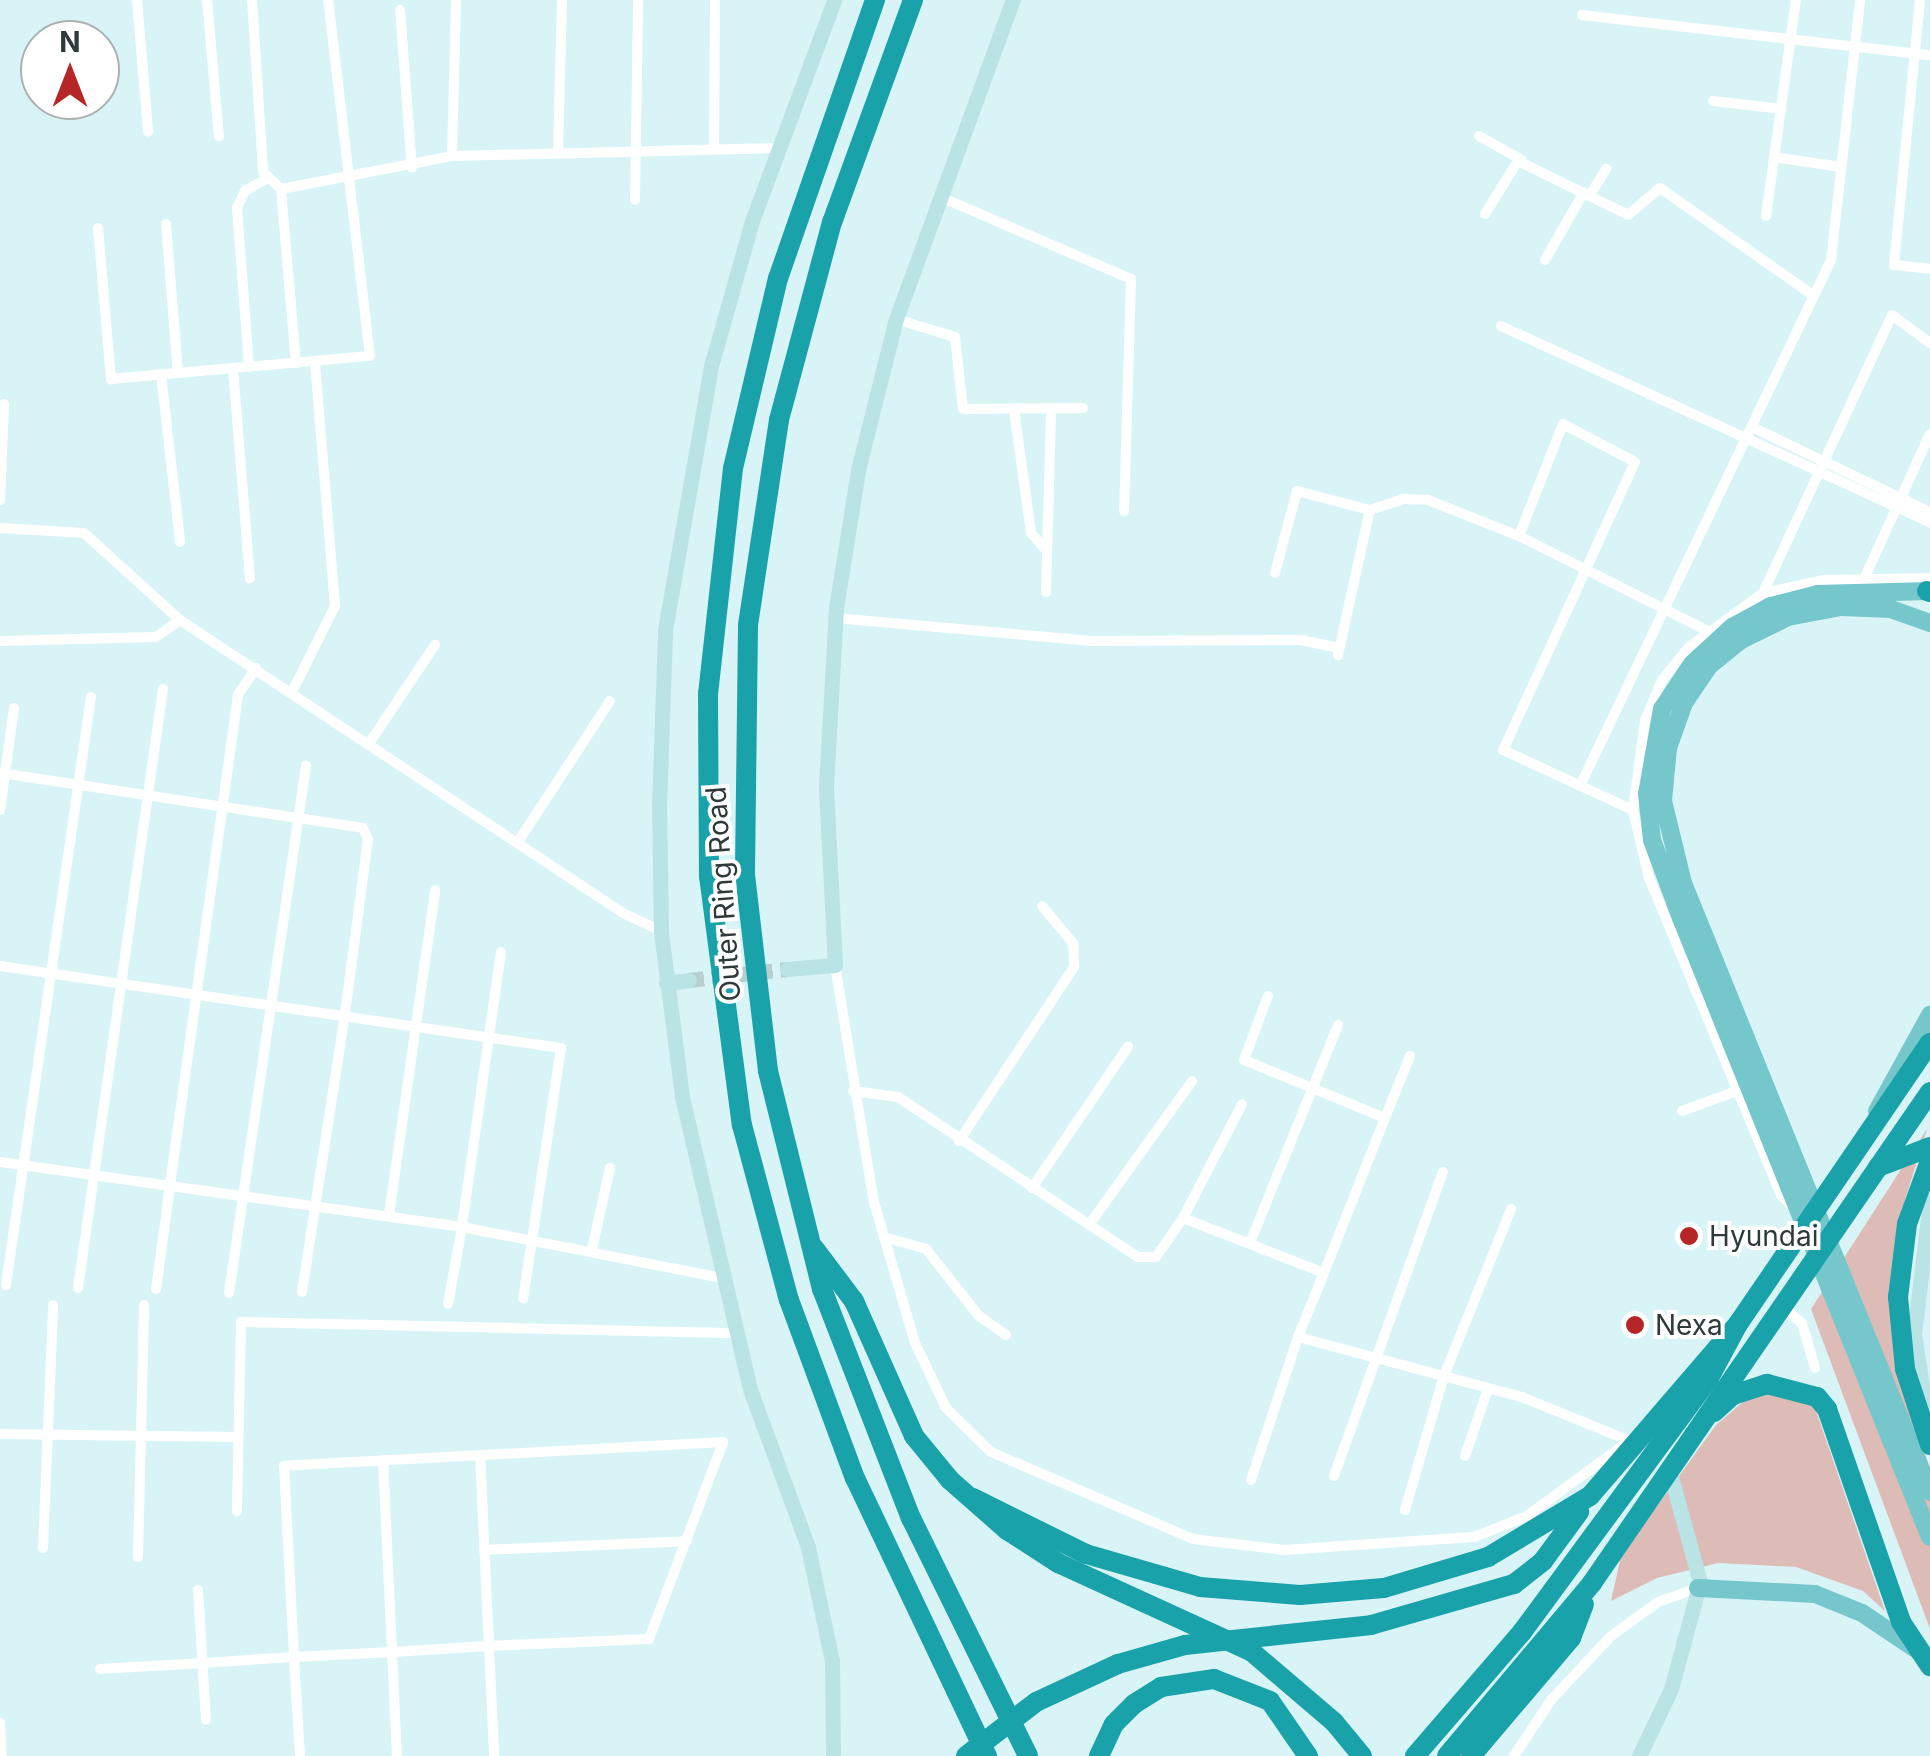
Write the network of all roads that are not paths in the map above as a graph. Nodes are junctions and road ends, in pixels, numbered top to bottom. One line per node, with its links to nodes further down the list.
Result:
1 (137, 0): 24 (street)
2 (206, 0): 25 (street)
3 (252, 0): 37 (street)
4 (328, 0): 38 (street)
5 (456, 0): 31 (street)
6 (562, 0): 30 (street)
7 (638, 0): 29 (street)
8 (715, 0): 27 (street)
9 (834, 0): 28 (street)
10 (875, 0): 222 (highway, Outer Ring Road)
11 (913, 0): 161 (highway, Outer Ring Road)
12 (1013, 0): 41 (street)
13 (1796, 0): 18 (street)
14 (1860, 0): 19 (street)
15 (1920, 0): 20 (street)
16 (400, 10): 35 (street)
17 (1582, 15): 18 (street)
18 (1791, 40): 19 (street); 23 (street)
19 (1854, 47): 20 (street); 34 (street)
20 (1914, 54): 21 (street); 48 (street)
21 (1930, 55)
22 (1714, 101): 23 (street)
23 (1782, 109): 32 (street)
24 (148, 132)
25 (219, 136)
26 (1479, 136): 33 (street)
27 (714, 148): 28 (street); 29 (street)
28 (780, 148): 109 (street)
29 (637, 149): 30 (street); 42 (street)
30 (558, 152): 31 (street)
31 (452, 156): 35 (street)
32 (1774, 157): 34 (street); 44 (street)
33 (1523, 161): 40 (street); 43 (street)
34 (1841, 167): 49 (street)
35 (412, 168): 38 (street)
36 (1606, 169): 40 (street)
37 (266, 179): 39 (street); 55 (street)
38 (351, 180): 39 (street); 53 (street)
39 (280, 189): 54 (street)
40 (1587, 194): 47 (street); 49 (street)
41 (943, 198): 50 (street); 69 (street)
42 (635, 200)
43 (1485, 214)
44 (1766, 216)
45 (166, 224): 57 (street)
46 (98, 228): 58 (street)
47 (1545, 260)
48 (1930, 269)
49 (1814, 296): 63 (street)
50 (896, 318): 62 (street); 84 (street)
51 (1501, 326): 63 (street)
52 (1930, 343): 65 (street)
53 (315, 361): 54 (street); 92 (street)
54 (296, 363): 55 (street)
55 (249, 367): 56 (street)
56 (233, 368): 57 (street); 79 (street)
57 (178, 373): 58 (street)
58 (161, 374): 74 (street)
59 (4, 404): 66 (street)
60 (1051, 408): 61 (street); 62 (street); 75 (street)
61 (1084, 408)
62 (1014, 409): 75 (street)
63 (1751, 433): 65 (street); 83 (street)
64 (1930, 434): 67 (street)
65 (1821, 466): 67 (street); 82 (street)
66 (0, 500)
67 (1898, 503): 70 (street); 71 (street); 78 (street)
68 (1370, 510): 73 (street); 76 (street); 84 (street)
69 (1124, 511)
70 (1930, 512)
71 (1930, 522)
72 (0, 528): 85 (street)
73 (1519, 536): 77 (street); 77 (street)
74 (180, 542)
75 (1047, 551): 81 (street)
76 (1275, 572)
77 (1586, 572): 83 (street); 100 (street)
78 (1865, 577): 80 (street); 82 (street)
79 (250, 578)
80 (1929, 588): 139 (main road)
81 (1046, 592)
82 (1764, 593): 87 (street)
83 (1661, 610): 87 (street); 100 (street)
84 (836, 618): 111 (street)
85 (180, 620): 88 (street); 90 (street)
86 (1930, 623): 139 (main road)
87 (1708, 630): 104 (street)
88 (0, 641)
89 (435, 645): 96 (street)
90 (256, 668): 92 (street); 102 (street)
91 (163, 688): 101 (street)
92 (294, 690): 96 (street)
93 (92, 697): 99 (street)
94 (610, 701): 106 (street)
95 (14, 708): 98 (street)
96 (370, 742): 106 (street)
97 (306, 766): 105 (street)
98 (3, 773): 99 (street); 103 (street)
99 (75, 786): 101 (street); 114 (street)
100 (1580, 786): 104 (street)
101 (148, 795): 102 (street); 116 (street)
102 (223, 804): 105 (street); 118 (street)
103 (0, 810)
104 (1633, 810): 131 (street)
105 (296, 816): 120 (street); 121 (street)
106 (518, 842): 109 (street)
107 (435, 890): 123 (street)
108 (1042, 906): 138 (street)
109 (661, 931): 117 (street)
110 (501, 952): 125 (street)
111 (835, 965): 113 (street); 132 (street)
112 (0, 966): 114 (street)
113 (787, 968)
114 (48, 973): 116 (street); 143 (street)
115 (689, 980): 117 (street)
116 (120, 984): 118 (street); 147 (street)
117 (666, 984): 166 (street)
118 (198, 995): 120 (street); 148 (street)
119 (1268, 996): 130 (street)
120 (267, 1005): 121 (street); 150 (street)
121 (345, 1014): 123 (street); 152 (street)
122 (1930, 1015): 137 (main road)
123 (417, 1024): 125 (street); 154 (street)
124 (1338, 1024): 130 (street)
125 (489, 1038): 158 (street); 160 (street)
126 (1930, 1043): 137 (highway)
127 (1128, 1047): 149 (street)
128 (1410, 1056): 136 (street)
129 (1192, 1080): 157 (street)
130 (1313, 1088): 136 (street); 162 (street)
131 (1737, 1090): 135 (street); 156 (street)
132 (853, 1091): 138 (street); 159 (street)
133 (1925, 1098): 145 (highway)
134 (1242, 1104): 155 (street)
135 (1682, 1112)
136 (1385, 1118): 165 (street)
137 (1867, 1135): 156 (highway)
138 (959, 1140): 149 (street)
139 (1779, 1146): 179 (main road)
140 (1930, 1147): 145 (highway)
141 (1930, 1161): 194 (highway)
142 (0, 1162): 143 (street)
143 (23, 1165): 147 (street); 168 (street)
144 (610, 1168): 163 (street)
145 (1878, 1168): 167 (highway)
146 (1443, 1172): 183 (street)
147 (96, 1177): 148 (street); 169 (street)
148 (170, 1186): 150 (street); 170 (street)
149 (1032, 1188): 157 (street)
150 (242, 1196): 152 (street); 172 (street)
151 (1930, 1201): 187 (street)
152 (314, 1207): 154 (street); 171 (street)
153 (1511, 1209): 185 (street)
154 (389, 1214): 158 (street)
155 (1183, 1218): 157 (street); 162 (street)
156 (1810, 1220): 164 (highway)
157 (1089, 1225)
158 (462, 1227): 160 (street); 174 (street)
159 (884, 1237): 181 (street); 193 (street)
160 (530, 1238): 163 (street); 173 (street)
161 (806, 1238): 205 (highway); 230 (highway, Outer Ring Road)
162 (1250, 1243): 165 (street)
163 (592, 1249): 166 (street)
164 (1779, 1266): 167 (highway); 178 (highway)
165 (1324, 1273): 182 (street)
166 (724, 1278): 180 (street)
167 (1799, 1279): 175 (highway)
168 (6, 1285)
169 (78, 1288)
170 (156, 1288)
171 (302, 1292)
172 (229, 1293)
173 (523, 1298)
174 (448, 1304)
175 (1780, 1304): 184 (street); 191 (highway)
176 (53, 1305): 189 (street)
177 (144, 1305): 190 (street)
178 (1738, 1324): 193 (highway); 234 (highway)
179 (1856, 1332): 201 (main road); 206 (main road)
180 (737, 1333): 192 (street); 227 (street)
181 (1006, 1336)
182 (1298, 1337): 183 (street); 200 (street)
183 (1372, 1357): 185 (street); 199 (street)
184 (1814, 1368)
185 (1444, 1376): 186 (street); 204 (street)
186 (1488, 1389): 193 (street); 196 (street)
187 (1930, 1429)
188 (0, 1434): 189 (street)
189 (48, 1434): 190 (street); 208 (street)
190 (142, 1436): 192 (street); 210 (street)
191 (1689, 1436): 198 (highway); 217 (highway)
192 (238, 1437): 203 (street)
193 (1636, 1441): 202 (highway)
194 (1930, 1445)
195 (480, 1455): 197 (street); 207 (street); 209 (street)
196 (1465, 1456)
197 (383, 1460): 215 (street); 216 (street)
198 (1668, 1466): 211 (highway); 212 (street)
199 (1334, 1476)
200 (1251, 1480)
201 (1930, 1492)
202 (1590, 1496): 205 (highway); 228 (highway)
203 (237, 1510)
204 (1405, 1510)
205 (1030, 1536): 233 (highway)
206 (1930, 1537)
207 (688, 1540): 209 (street); 214 (street)
208 (43, 1548)
209 (484, 1550): 214 (street)
210 (138, 1557)
211 (1592, 1584): 235 (highway); 236 (highway)
212 (1698, 1588): 217 (main road); 237 (street); 238 (street)
213 (198, 1590): 218 (street)
214 (488, 1646): 215 (street); 226 (street)
215 (392, 1652): 216 (street); 225 (street)
216 (294, 1657): 218 (street); 224 (street)
217 (1926, 1660)
218 (203, 1662): 219 (street); 220 (street)
219 (100, 1669)
220 (206, 1720)
221 (0, 1723): 223 (street)
222 (972, 1727): 228 (highway); 229 (highway, Outer Ring Road)
223 (2, 1756)
224 (300, 1756)
225 (397, 1756)
226 (494, 1756)
227 (833, 1756)
228 (968, 1756)
229 (987, 1756)
230 (1028, 1756)
231 (1099, 1756): 232 (highway)
232 (1308, 1756)
233 (1362, 1756)
234 (1415, 1756)
235 (1448, 1756)
236 (1471, 1756)
237 (1514, 1756)
238 (1640, 1756)

